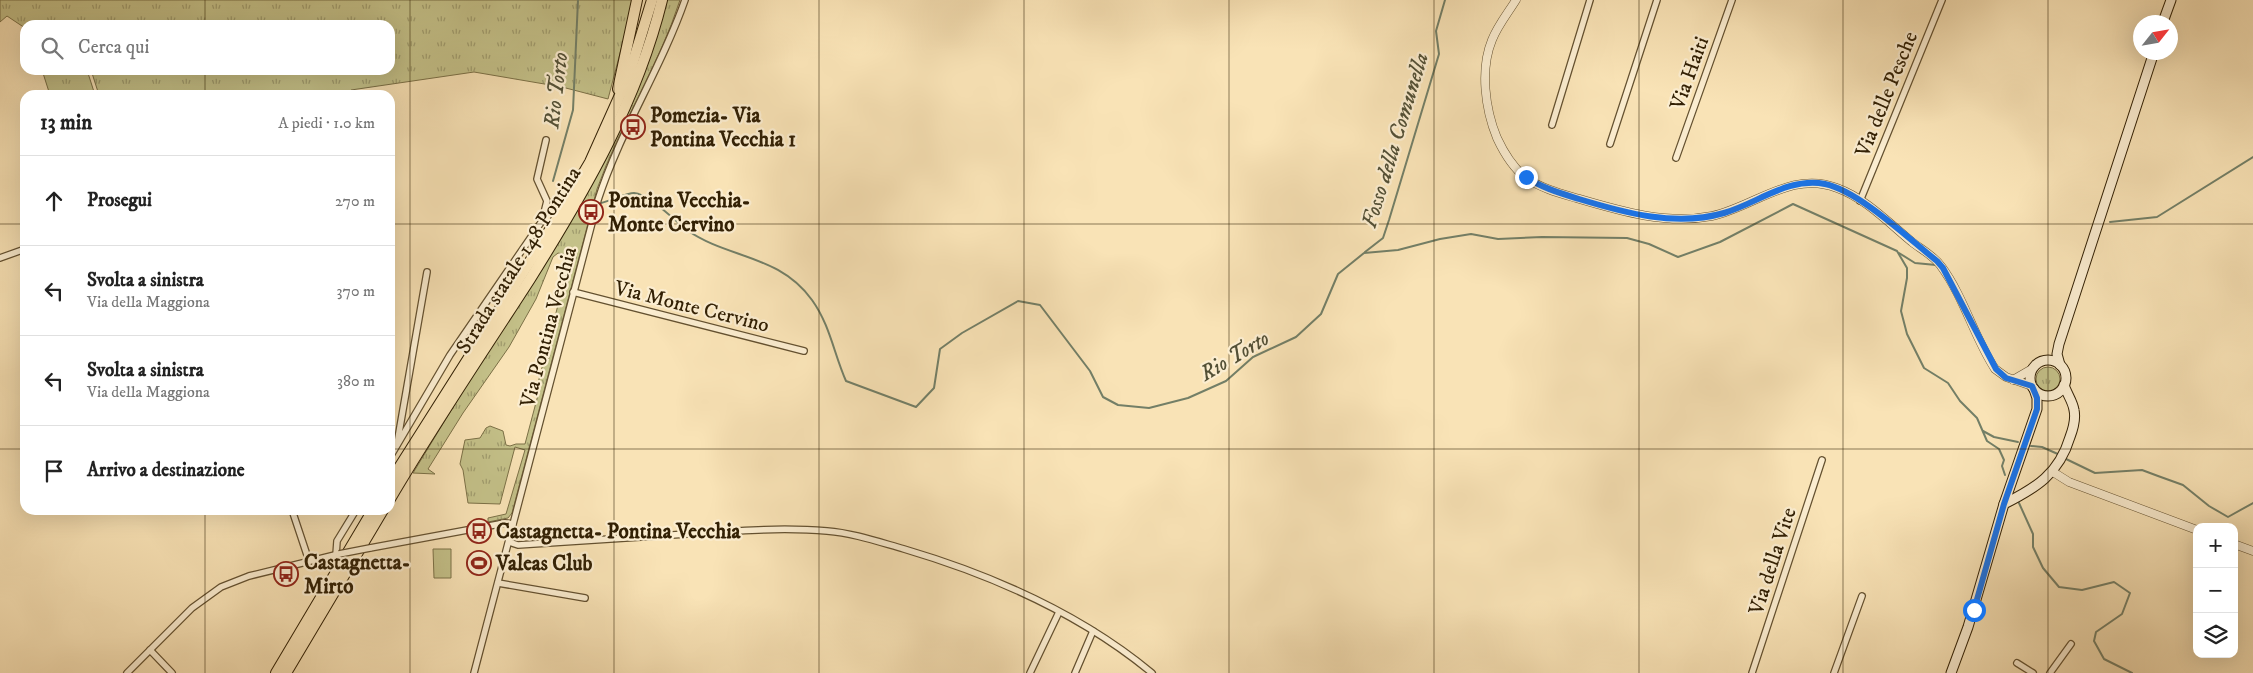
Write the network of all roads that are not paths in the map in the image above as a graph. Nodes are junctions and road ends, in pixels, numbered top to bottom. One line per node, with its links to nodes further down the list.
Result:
1 (638, 0): 14 (highway)
2 (652, 0): 12 (highway)
3 (662, 0): 12 (highway)
4 (684, 0): 25 (street, Via Pontina Vecchia)
5 (1516, 0): 20 (street)
6 (1590, 0): 15 (street)
7 (1657, 0): 17 (street)
8 (1732, 0): 18 (street, Via Haiti)
9 (1942, 0): 20 (street, Via delle Pesche)
10 (2171, 0): 11 (main road)
11 (2166, 15)
12 (649, 29): 14 (highway, Strada statale 148 Pontina); 19 (highway, Strada statale 148 Pontina)
13 (2151, 60): 26 (main road)
14 (612, 115): 19 (highway, Strada statale 148 Pontina)
15 (1552, 125)
16 (546, 140): 37 (street)
17 (1610, 144)
18 (1676, 158)
19 (580, 187): 21 (highway, Strada statale 148 Pontina)
20 (1860, 201): 31 (street)
21 (572, 202): 40 (highway, Strada statale 148 Pontina); 41 (highway, Strada statale 148 Pontina)
22 (20, 251): 23 (street)
23 (0, 258)
24 (427, 272): 37 (street)
25 (573, 292): 27 (street, Via Monte Cervino); 47 (street, Via Pontina Vecchia)
26 (2059, 344): 28 (main road); 29 (main road)
27 (804, 351)
28 (2045, 361): 29 (main road); 30 (main road)
29 (2060, 365): 32 (main road)
30 (2032, 370): 31 (street); 33 (main road)
31 (2013, 380): 33 (street)
32 (2064, 385): 34 (main road); 35 (main road)
33 (2033, 388): 34 (main road); 36 (main road)
34 (2053, 395): 35 (main road); 36 (main road)
35 (2070, 402): 39 (main road)
36 (2037, 409): 42 (main road)
37 (396, 448)
38 (1822, 460): 70 (street, Via della Vite)
39 (2053, 472): 42 (main road); 48 (street)
40 (395, 474)
41 (395, 491)
42 (2004, 504): 72 (main road)
43 (294, 515): 53 (street)
44 (353, 515): 52 (street)
45 (370, 515): 64 (highway)
46 (381, 515): 65 (highway)
47 (513, 524): 49 (street, Via Pontina Vecchia); 52 (street, bridge)
48 (2193, 528)
49 (509, 542): 54 (street, Via Pontina Vecchia); 57 (street)
50 (2238, 545): 51 (street)
51 (2253, 551)
52 (338, 554): 53 (street)
53 (310, 561): 60 (street)
54 (498, 583): 56 (street); 66 (street, Via Pontina Vecchia)
55 (1862, 596): 71 (street)
56 (585, 598)
57 (1059, 612): 58 (street); 67 (street)
58 (1093, 631): 68 (street); 69 (street)
59 (2071, 644): 74 (street)
60 (150, 650): 62 (street); 63 (street)
61 (2017, 663): 73 (street)
62 (127, 673)
63 (172, 673)
64 (276, 673)
65 (286, 673)
66 (474, 673)
67 (1030, 673)
68 (1075, 673)
69 (1152, 673)
70 (1752, 673)
71 (1834, 673)
72 (1951, 673)
73 (2033, 673)
74 (2050, 673)

